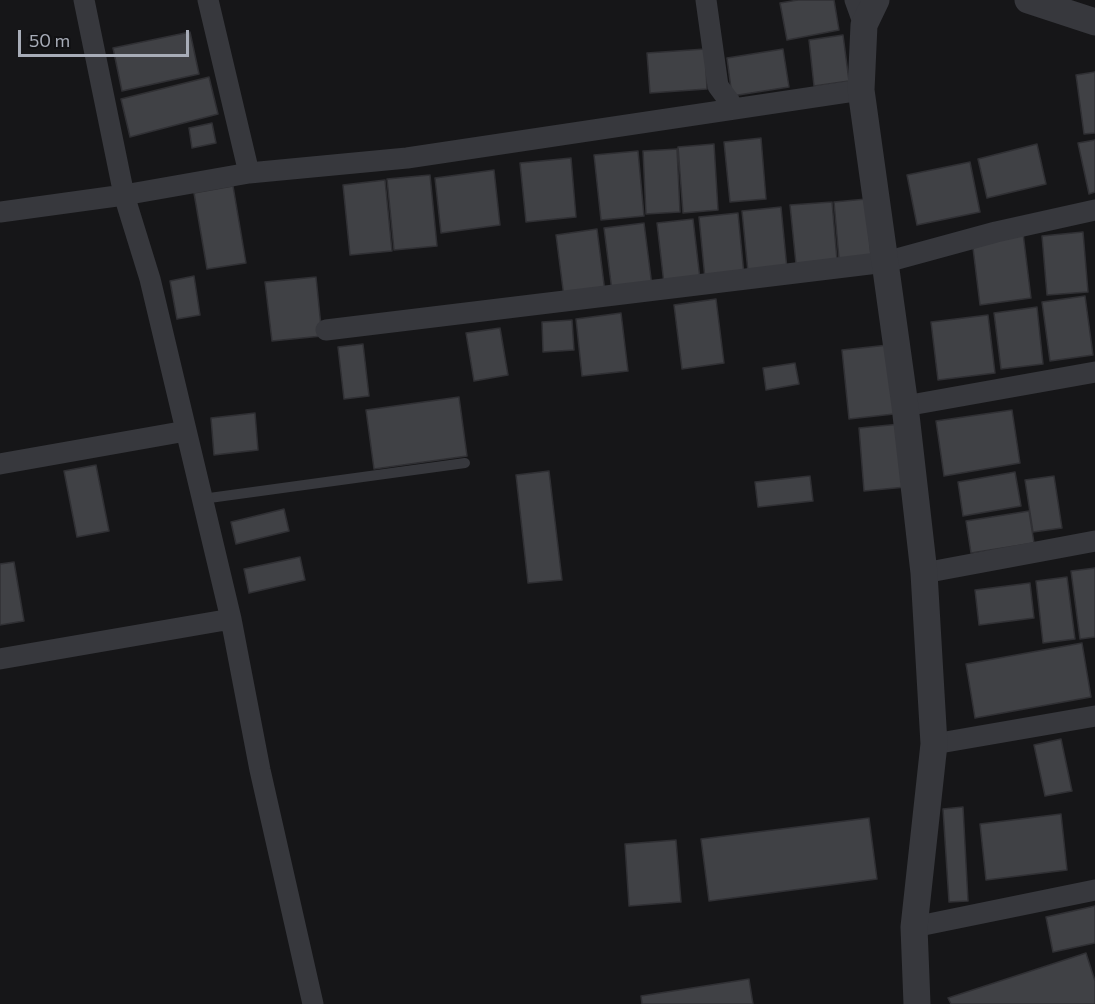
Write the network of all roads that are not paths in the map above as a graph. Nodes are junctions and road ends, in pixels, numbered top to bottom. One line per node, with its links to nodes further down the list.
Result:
1 (84, 0): 14 (street)
2 (208, 0): 13 (street)
3 (706, 0): 12 (street)
4 (855, 0): 10 (street)
5 (876, 0): 10 (street)
6 (1028, 0): 8 (street)
7 (1095, 5): 8 (street)
8 (1068, 13): 9 (street)
9 (1095, 22)
10 (864, 25): 11 (street)
11 (861, 90): 12 (street); 17 (street)
12 (735, 109): 13 (street)
13 (249, 173): 14 (street)
14 (124, 195): 16 (street); 21 (street)
15 (1095, 210): 17 (street)
16 (0, 212)
17 (886, 262): 18 (street); 20 (street)
18 (326, 330)
19 (1095, 372): 20 (street)
20 (906, 406): 26 (street)
21 (186, 431): 23 (street); 24 (street)
22 (465, 463): 24 (lane)
23 (0, 464)
24 (202, 499): 27 (street)
25 (1095, 541): 26 (street)
26 (924, 573): 30 (street)
27 (231, 619): 28 (street); 33 (street)
28 (0, 659)
29 (1095, 716): 30 (street)
30 (934, 744): 32 (street)
31 (1095, 890): 32 (street)
32 (914, 927): 34 (street)
33 (313, 1004)
34 (917, 1004)

